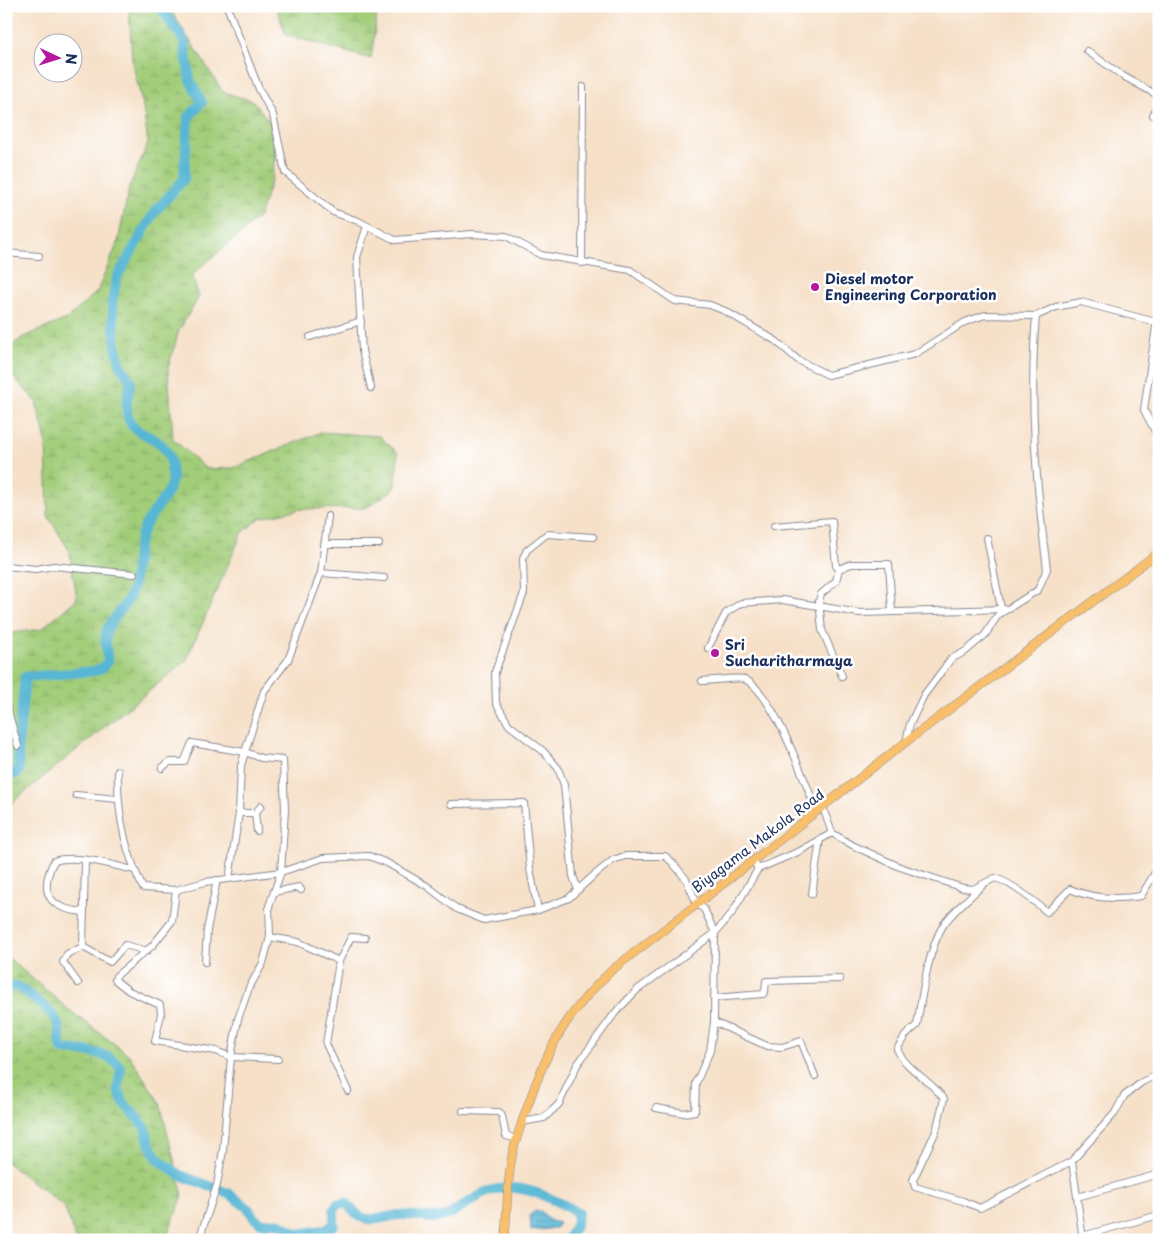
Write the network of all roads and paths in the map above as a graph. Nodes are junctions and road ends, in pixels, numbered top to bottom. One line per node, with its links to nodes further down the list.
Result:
1 (226, 6): 7 (street)
2 (1087, 51): 4 (street)
3 (583, 87): 10 (street)
4 (1159, 96)
5 (1159, 103): 6 (street)
6 (1153, 115)
7 (367, 226): 10 (street); 13 (street)
8 (6, 253): 9 (street)
9 (39, 256)
10 (582, 263): 12 (street)
11 (1159, 306): 14 (street)
12 (1036, 316): 14 (street); 31 (street)
13 (360, 321): 15 (street); 16 (street)
14 (1158, 322): 17 (street)
15 (310, 337)
16 (371, 388)
17 (1159, 440)
18 (328, 516): 22 (street)
19 (774, 526): 26 (street)
20 (593, 537): 63 (street)
21 (987, 538): 31 (street)
22 (324, 544): 23 (street); 27 (street)
23 (379, 544)
24 (1159, 552): 37 (main road, Biyagama Makola Road)
25 (6, 566): 28 (street)
26 (839, 569): 30 (street); 32 (street)
27 (321, 573): 29 (street); 39 (street)
28 (134, 574)
29 (384, 578)
30 (821, 607): 32 (street); 33 (street); 34 (street)
31 (1004, 608): 32 (street); 37 (street)
32 (892, 612)
33 (708, 648)
34 (842, 676)
35 (702, 681): 46 (street)
36 (6, 704): 38 (street)
37 (906, 742): 46 (main road, Biyagama Makola Road)
38 (18, 746)
39 (245, 752): 40 (street); 47 (street); 57 (street)
40 (162, 768)
41 (118, 771): 43 (street)
42 (76, 795): 43 (street)
43 (117, 799): 56 (street)
44 (451, 804): 67 (street)
45 (261, 806): 48 (street)
46 (820, 810): 50 (street); 52 (main road, Biyagama Makola Road)
47 (239, 813): 48 (street); 58 (street)
48 (255, 813): 49 (street)
49 (257, 831)
50 (832, 833): 51 (street); 60 (street)
51 (820, 839): 55 (street); 65 (street)
52 (753, 860): 55 (street); 66 (main road, Biyagama Makola Road)
53 (85, 861): 56 (street); 68 (street); 68 (street)
54 (1159, 866): 60 (street)
55 (758, 869): 69 (street)
56 (134, 870): 61 (street)
57 (281, 872): 58 (street); 64 (street); 67 (street)
58 (229, 879): 59 (street)
59 (217, 880): 61 (street); 75 (street)
60 (983, 885): 89 (street)
61 (176, 890): 73 (street)
62 (301, 890): 64 (street)
63 (578, 890): 66 (street); 67 (street)
64 (274, 892): 70 (street)
65 (812, 894)
66 (697, 904): 69 (street); 87 (main road, Biyagama Makola Road)
67 (538, 910)
68 (84, 912): 72 (street)
69 (715, 933): 78 (street); 87 (street)
70 (270, 937): 74 (street); 80 (street)
71 (365, 938): 74 (street)
72 (83, 947): 73 (street); 77 (street)
73 (147, 951): 80 (street)
74 (339, 961): 84 (street)
75 (205, 962)
76 (840, 980): 78 (street)
77 (78, 983)
78 (714, 998): 79 (street)
79 (714, 1022): 83 (street); 85 (street)
80 (231, 1057): 81 (street); 94 (street)
81 (278, 1059)
82 (1159, 1074): 89 (street)
83 (815, 1076)
84 (348, 1090)
85 (656, 1108)
86 (463, 1111): 88 (street)
87 (522, 1122): 88 (main road, Biyagama Makola Road)
88 (517, 1139): 95 (main road, Biyagama Makola Road)
89 (1072, 1160): 91 (street)
90 (1159, 1174): 91 (street)
91 (1077, 1197): 93 (street)
92 (1159, 1215): 93 (street)
93 (1082, 1238)
94 (199, 1240)
95 (505, 1240)

